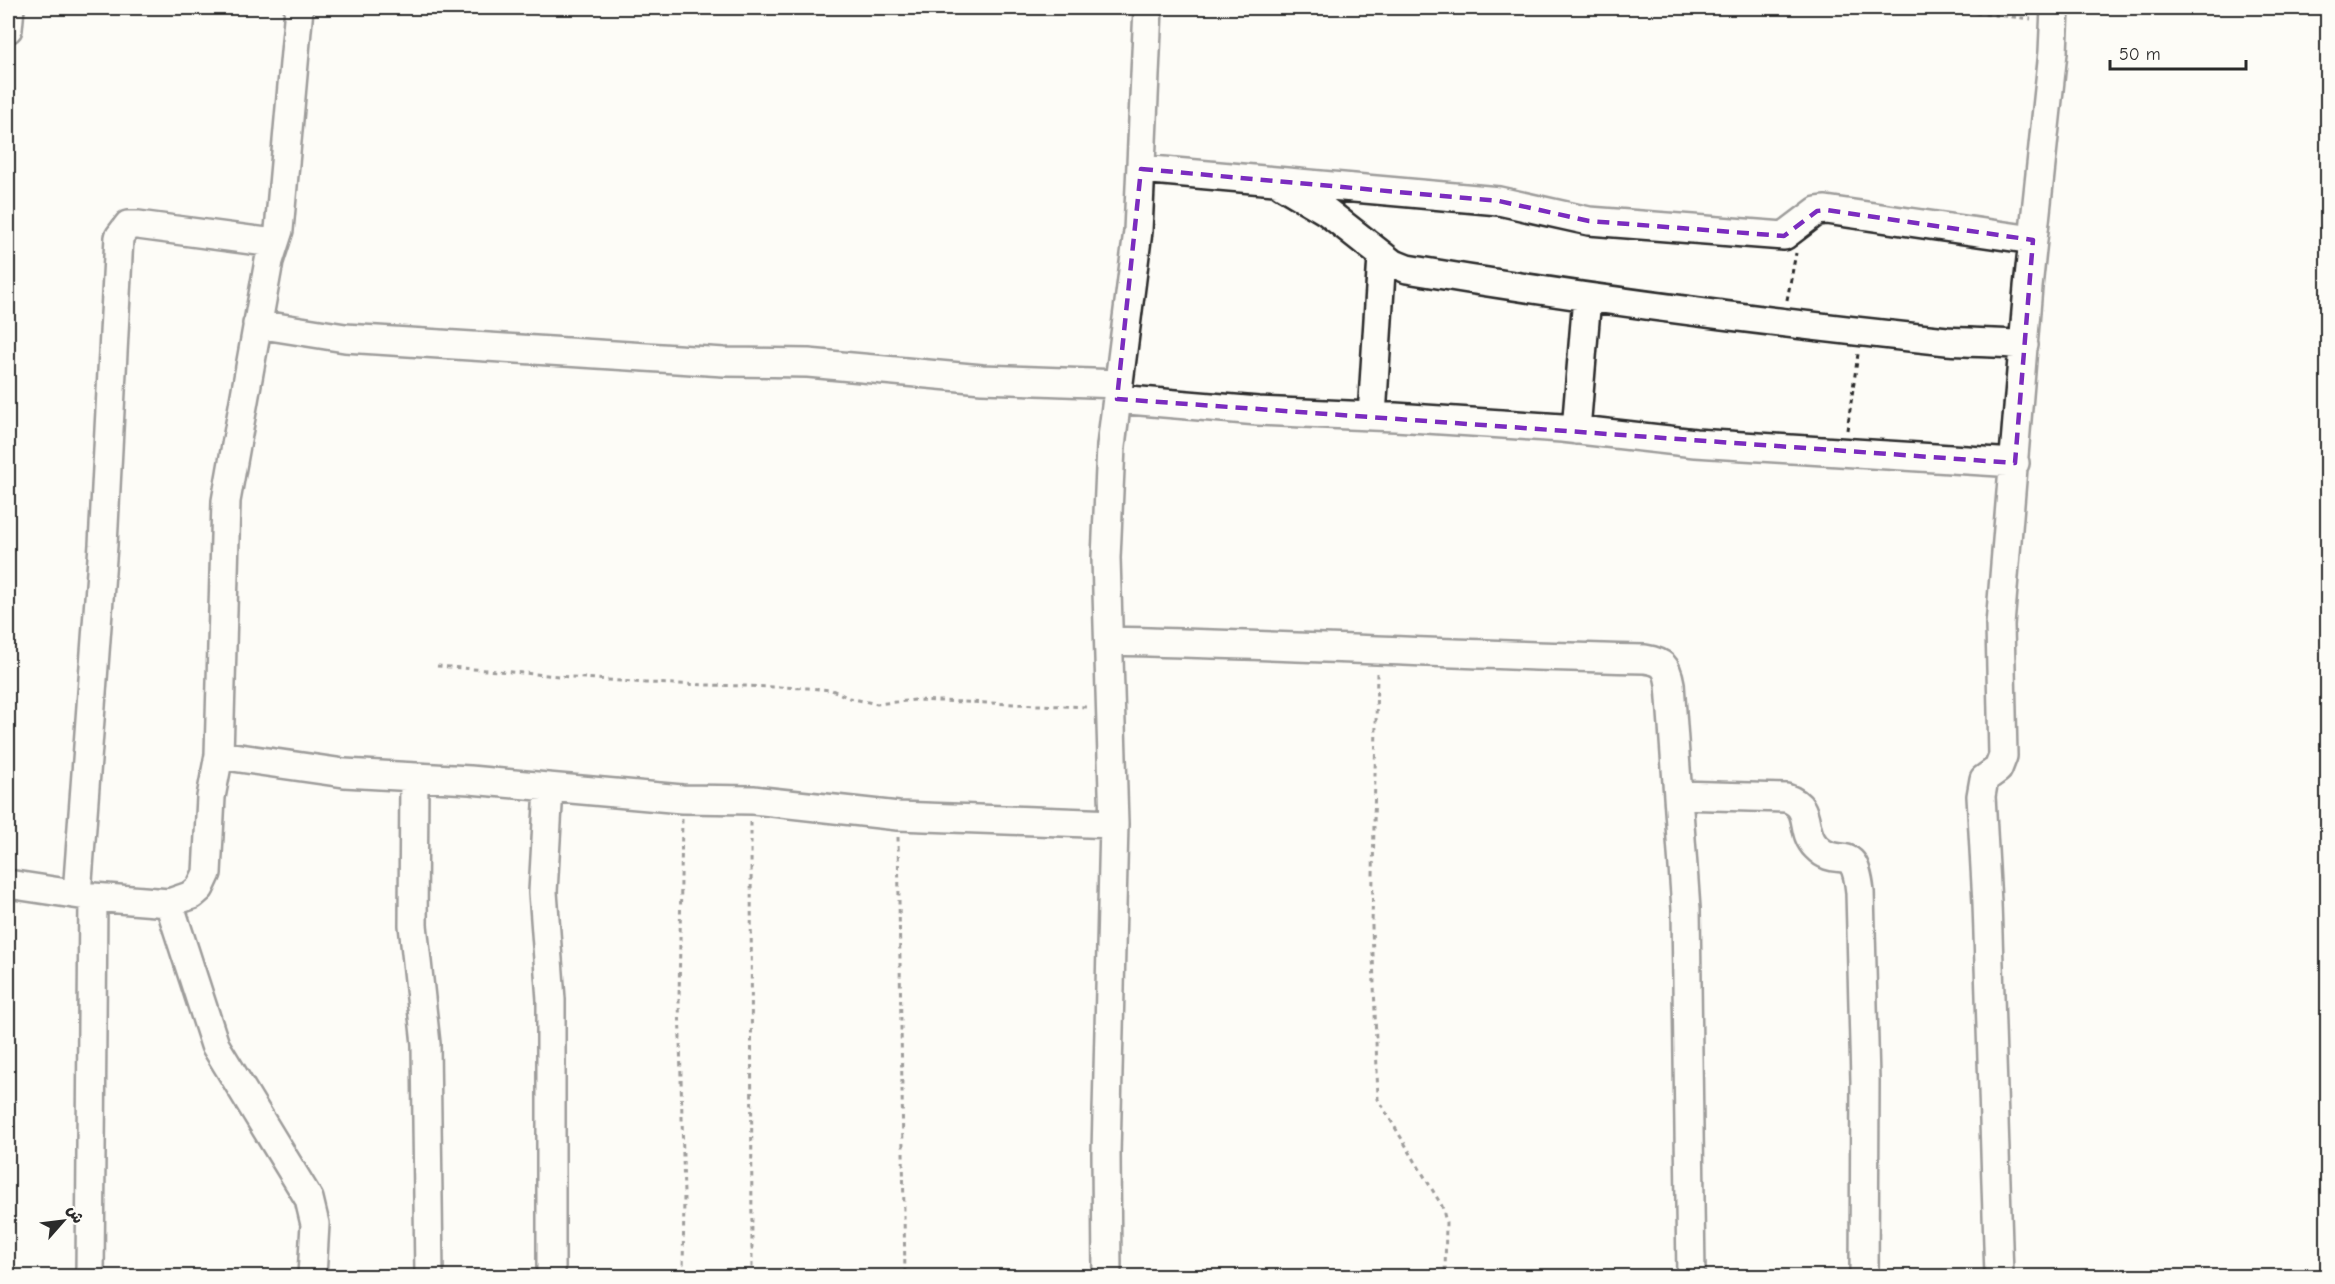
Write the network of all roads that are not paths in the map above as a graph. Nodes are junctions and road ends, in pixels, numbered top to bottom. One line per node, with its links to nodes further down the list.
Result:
1 (10, 8): 5 (street)
2 (299, 8): 9 (street)
3 (1148, 8): 6 (street)
4 (2054, 14): 8 (street)
5 (8, 29)
6 (1141, 169): 7 (street); 14 (street)
7 (1275, 181): 8 (street); 10 (street)
8 (2032, 240): 13 (street)
9 (274, 243): 12 (street); 25 (street)
10 (1382, 256): 11 (street); 15 (street)
11 (1587, 297): 13 (street); 16 (street)
12 (257, 324): 14 (street); 19 (street)
13 (2024, 345): 17 (street)
14 (1118, 392): 15 (street); 18 (street)
15 (1372, 416): 16 (street)
16 (1576, 430): 17 (street)
17 (2014, 463): 34 (street)
18 (1109, 641): 22 (street); 23 (street)
19 (219, 754): 20 (street); 26 (street)
20 (414, 778): 21 (street); 29 (street)
21 (549, 788): 23 (street); 30 (street)
22 (1678, 795): 32 (street); 33 (street)
23 (1114, 824): 31 (street)
24 (8, 884): 25 (street)
25 (85, 895): 26 (street); 27 (street)
26 (169, 903): 28 (street)
27 (90, 1276)
28 (312, 1276)
29 (429, 1276)
30 (551, 1276)
31 (1107, 1276)
32 (1691, 1276)
33 (1864, 1276)
34 (1999, 1276)

